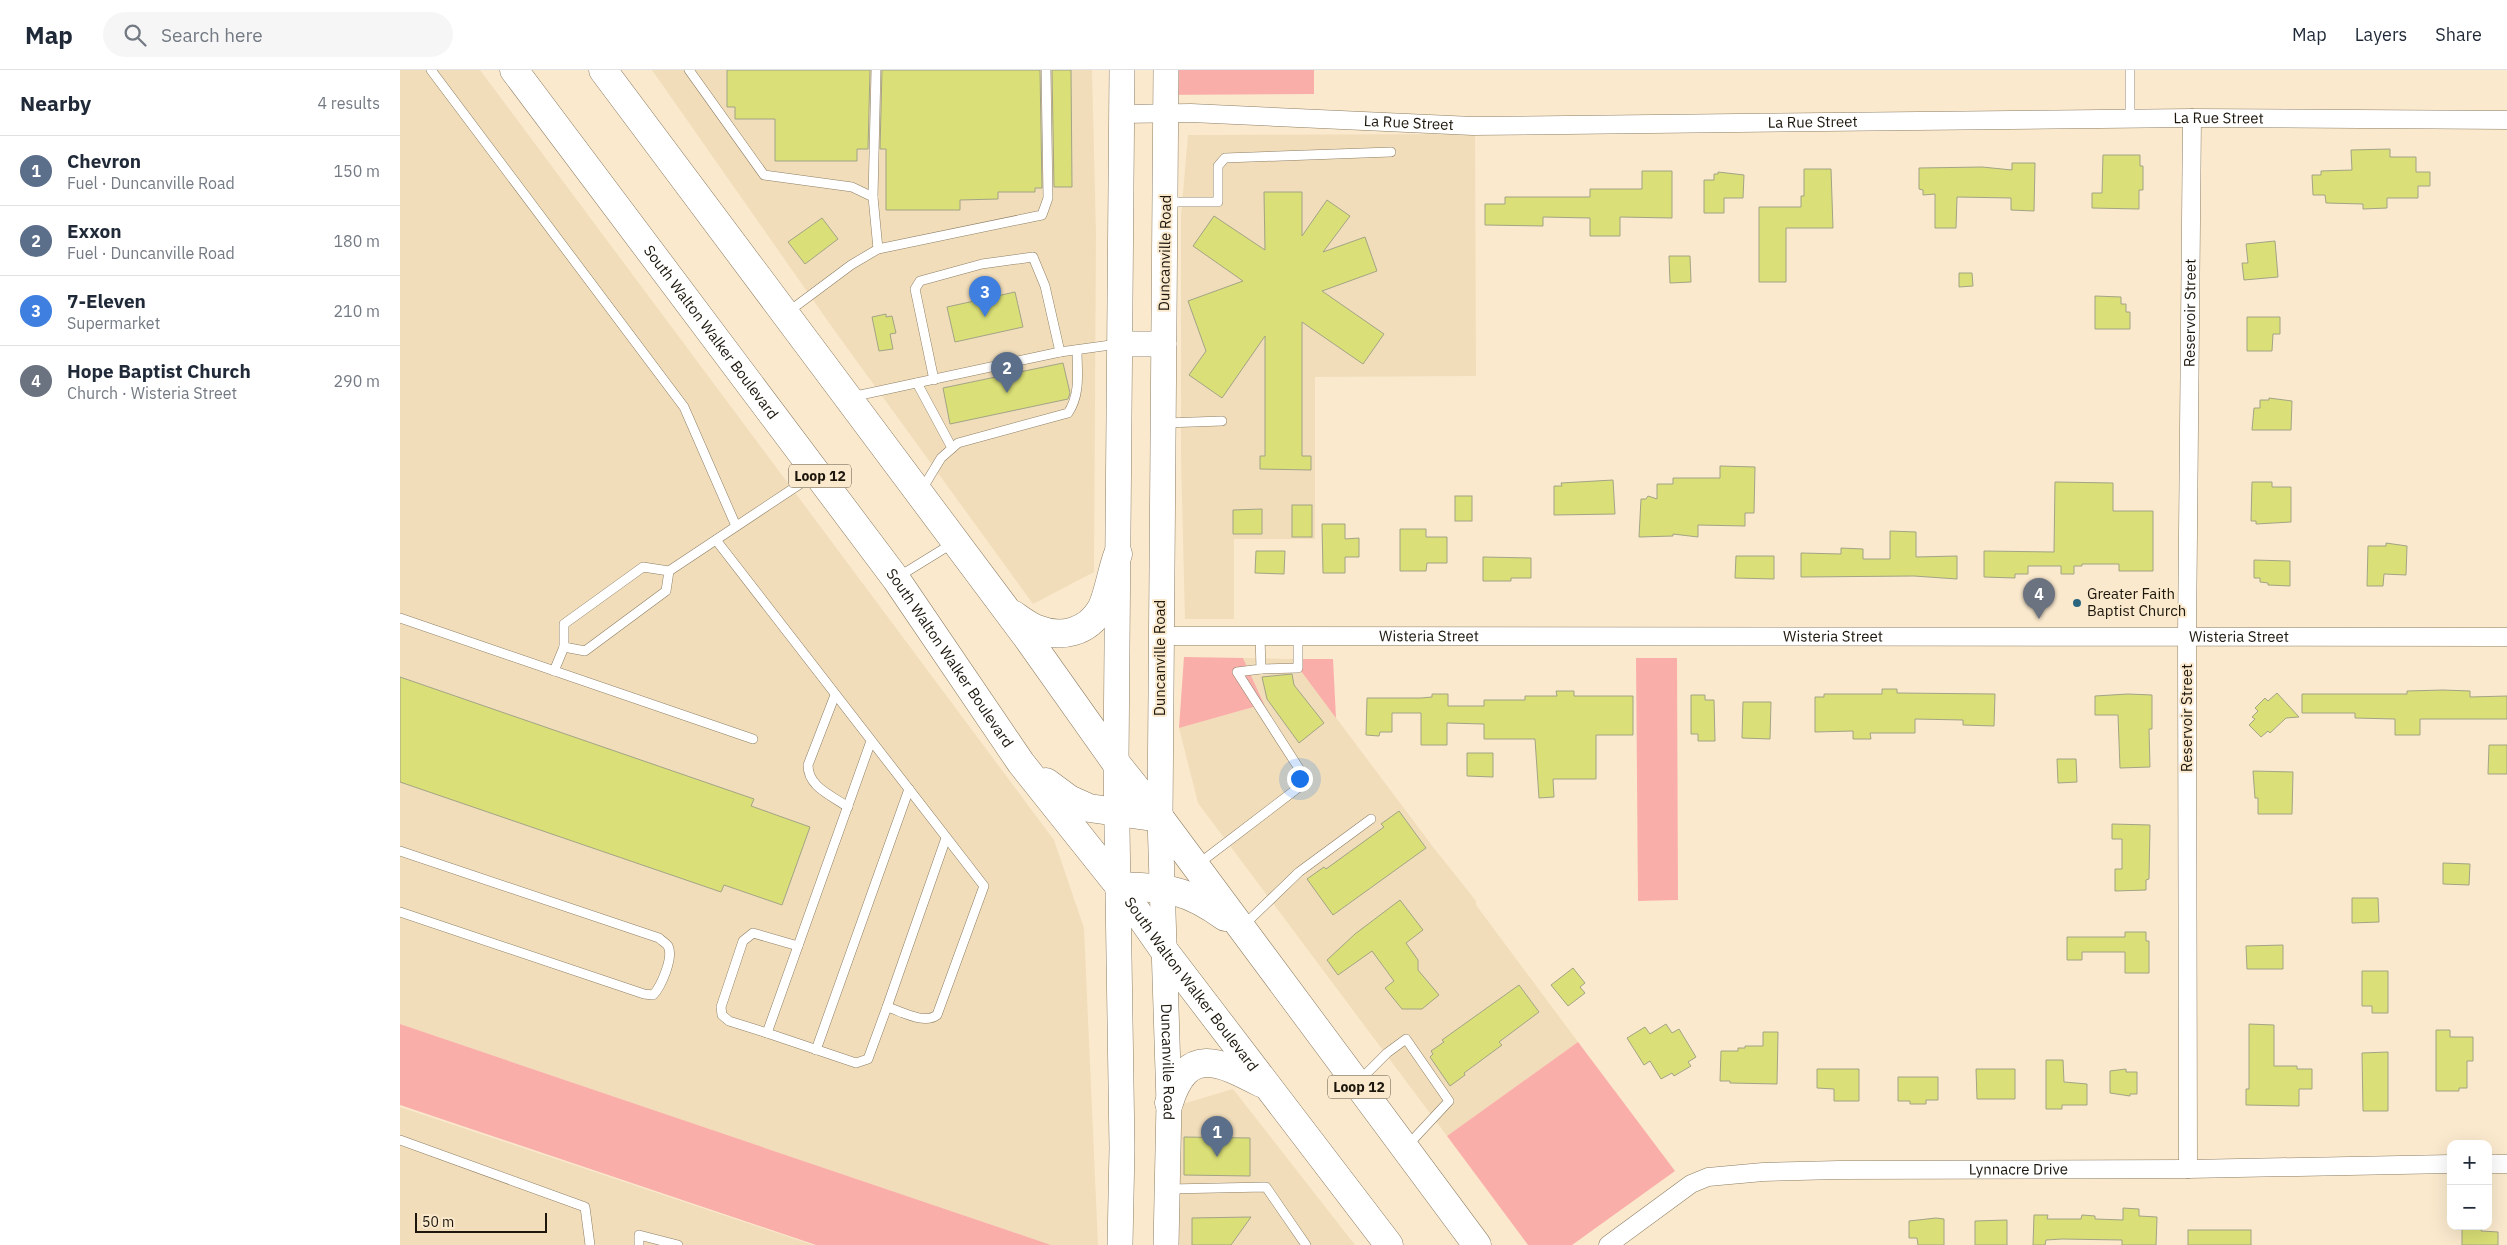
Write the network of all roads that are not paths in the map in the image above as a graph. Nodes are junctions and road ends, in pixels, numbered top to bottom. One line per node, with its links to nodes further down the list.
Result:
1 (431, 70): 32 (lane)
2 (514, 70): 30 (main road, South Walton Walker Boulevard / Loop 12)
3 (603, 70): 19 (main road, Loop 12)
4 (689, 70): 16 (lane)
5 (876, 70): 16 (lane)
6 (1046, 70): 18 (lane)
7 (1122, 70): 11 (main road)
8 (1166, 70): 10 (main road, Duncanville Road)
9 (2130, 70): 12 (lane)
10 (1166, 113): 11 (street, La Rue Street); 12 (street, La Rue Street); 17 (main road, Duncanville Road)
11 (1121, 114): 20 (main road)
12 (2130, 118): 13 (street, La Rue Street)
13 (2192, 118): 14 (street, La Rue Street); 43 (street, Reservoir Street)
14 (2507, 120)
15 (1391, 152): 17 (lane)
16 (873, 197): 18 (lane)
17 (1166, 202): 21 (main road, Duncanville Road)
18 (878, 249): 19 (lane)
19 (786, 313): 26 (main road, Loop 12)
20 (1120, 344): 21 (main road); 22 (lane); 35 (main road)
21 (1164, 344): 28 (main road, Duncanville Road)
22 (1077, 350): 23 (lane); 29 (lane)
23 (1060, 352): 24 (lane); 24 (lane)
24 (934, 380): 25 (lane)
25 (916, 384): 26 (lane); 29 (lane)
26 (848, 397): 31 (main road, Loop 12)
27 (1222, 421): 28 (lane)
28 (1162, 423): 40 (main road, Duncanville Road)
29 (952, 448): 31 (lane)
30 (817, 472): 32 (lane); 37 (main road, South Walton Walker Boulevard / Loop 12)
31 (920, 494): 34 (main road, Loop 12)
32 (736, 526): 33 (lane)
33 (716, 540): 36 (lane); 48 (lane)
34 (955, 542): 37 (lane); 38 (main road, Loop 12)
35 (1118, 554): 38 (main road); 52 (main road)
36 (668, 571): 45 (lane); 45 (lane)
37 (896, 579): 51 (main road, South Walton Walker Boulevard / Loop 12)
38 (1008, 612): 52 (main road, Loop 12)
39 (400, 618): 47 (lane)
40 (1160, 636): 41 (street, Wisteria Street); 56 (main road, Duncanville Road)
41 (1260, 636): 42 (street, Wisteria Street); 46 (lane)
42 (1298, 636): 43 (street, Wisteria Street); 46 (lane)
43 (2186, 637): 44 (street, Wisteria Street); 78 (street, Reservoir Street)
44 (2507, 637)
45 (564, 647): 47 (lane)
46 (1261, 669): 60 (lane)
47 (554, 671): 49 (lane)
48 (835, 695): 50 (lane); 54 (lane)
49 (753, 738)
50 (871, 741): 53 (lane); 54 (lane)
51 (1021, 763): 55 (main road); 61 (main road, South Walton Walker Boulevard / Loop 12)
52 (1116, 763): 55 (main road); 56 (main road, Loop 12)
53 (908, 789): 58 (lane); 69 (lane)
54 (848, 807): 65 (lane)
55 (1117, 813): 56 (main road); 61 (main road)
56 (1160, 818): 60 (main road, Loop 12); 62 (main road, Duncanville Road)
57 (1371, 819): 64 (lane)
58 (946, 838): 67 (lane); 67 (lane)
59 (400, 851): 63 (lane)
60 (1195, 866): 64 (main road, Loop 12)
61 (1119, 886): 62 (main road); 66 (main road, South Walton Walker Boulevard / Loop 12); 83 (main road)
62 (1162, 888): 64 (main road); 66 (main road, Duncanville Road)
63 (400, 912)
64 (1240, 928): 70 (main road, Loop 12)
65 (798, 946): 68 (lane); 68 (lane)
66 (1163, 949): 71 (main road, South Walton Walker Boulevard / Loop 12); 72 (main road, Duncanville Road)
67 (887, 1007): 69 (lane)
68 (767, 1033): 69 (lane)
69 (816, 1050)
70 (1356, 1084): 74 (main road, Loop 12); 74 (lane)
71 (1270, 1088): 72 (main road); 86 (main road, South Walton Walker Boulevard / Loop 12)
72 (1169, 1103): 79 (main road, Duncanville Road)
73 (400, 1140): 80 (lane)
74 (1405, 1148): 87 (main road, Loop 12)
75 (2447, 1164): 78 (street, Lynnacre Drive)
76 (2492, 1164): 77 (street)
77 (2507, 1164)
78 (2188, 1169): 88 (street, Lynnacre Drive)
79 (1168, 1189): 84 (main road, Duncanville Road); 85 (lane)
80 (590, 1245)
81 (639, 1245): 82 (lane)
82 (678, 1245)
83 (1120, 1245)
84 (1166, 1245)
85 (1306, 1245)
86 (1389, 1245)
87 (1477, 1245)
88 (1608, 1245)

